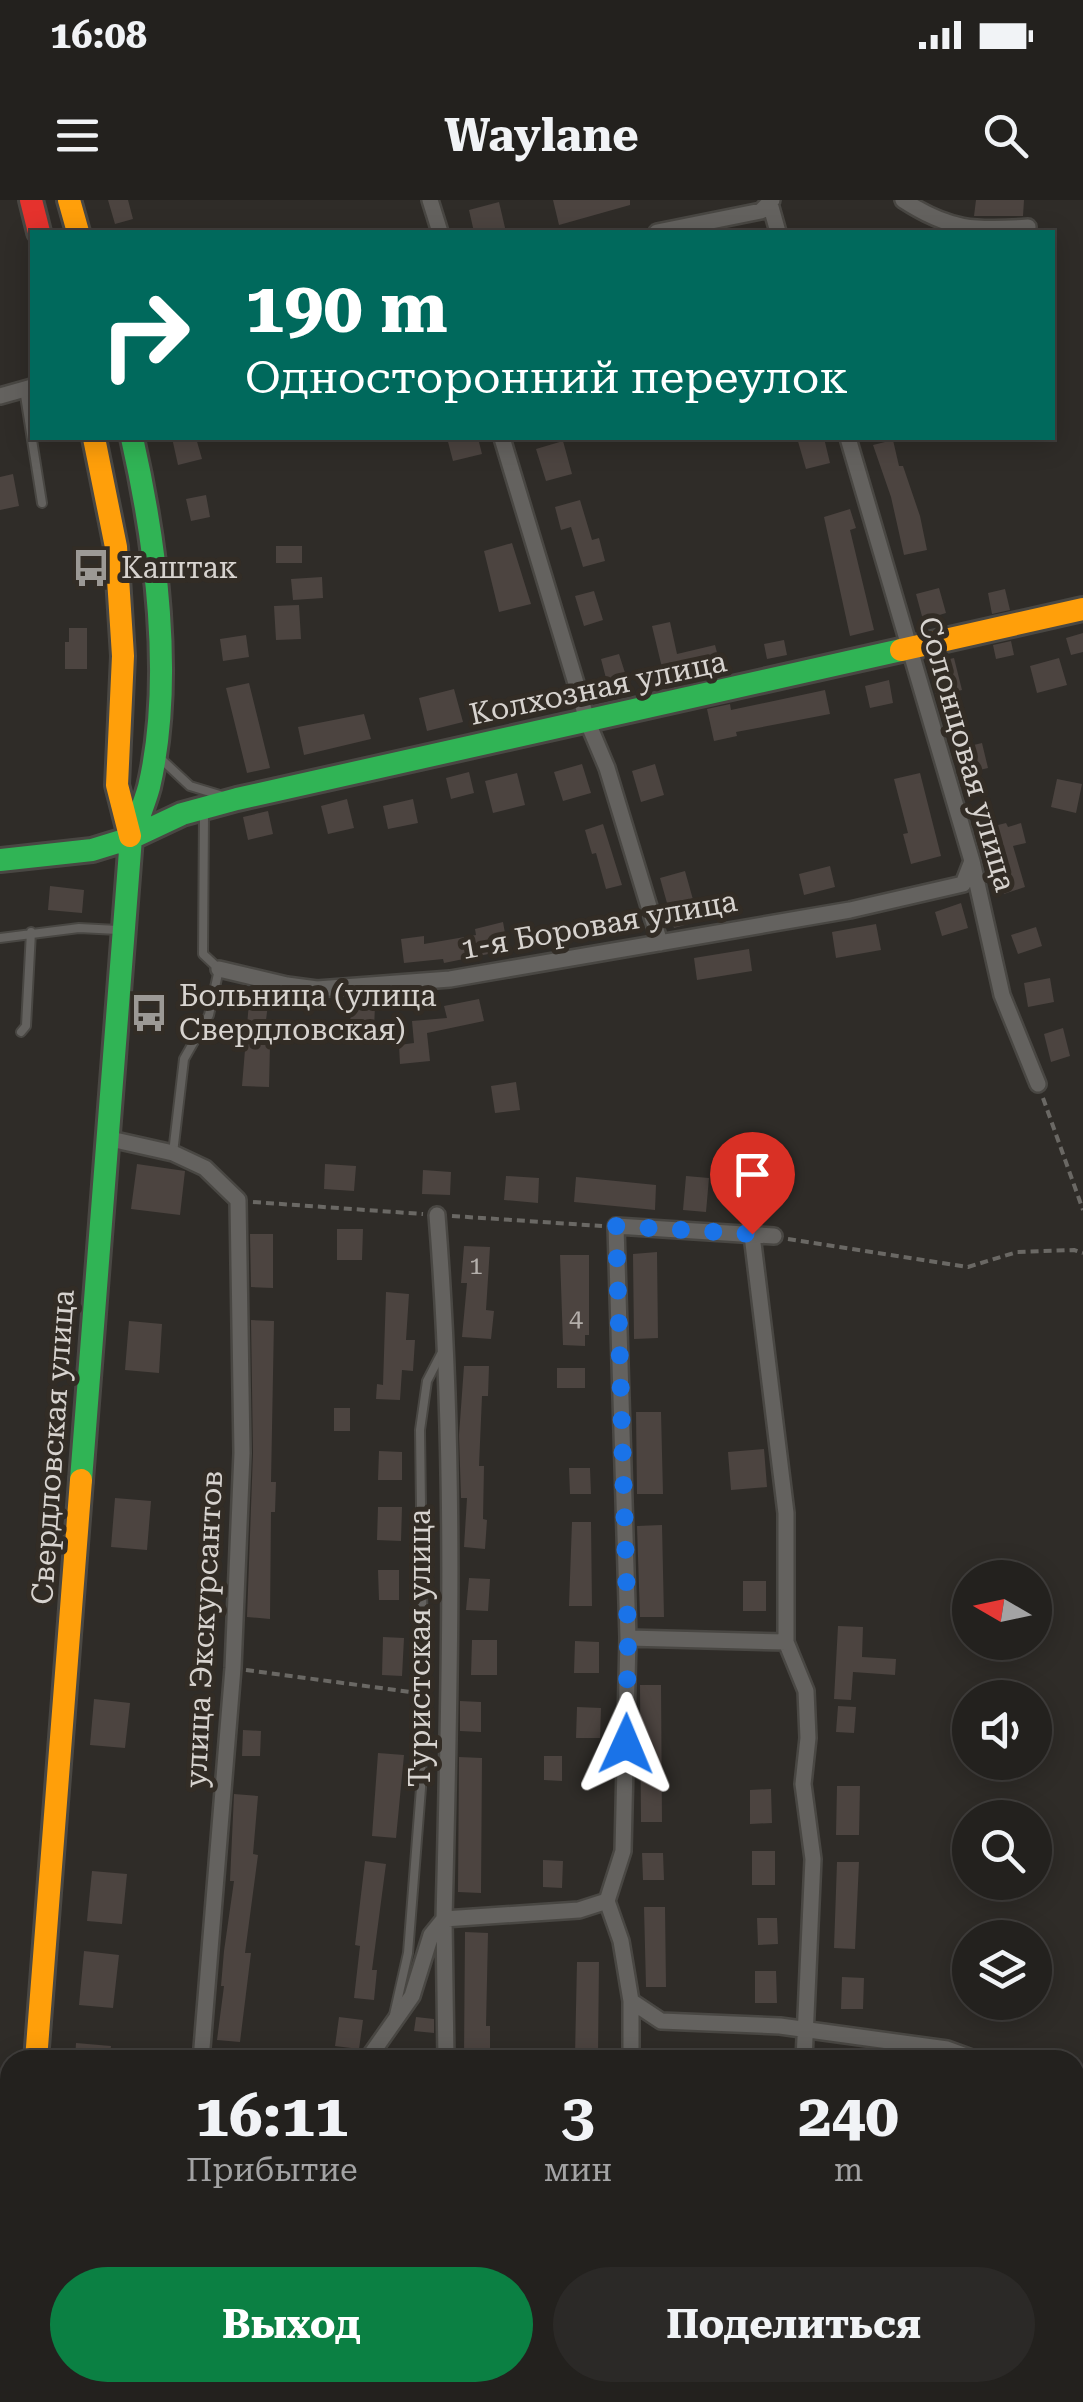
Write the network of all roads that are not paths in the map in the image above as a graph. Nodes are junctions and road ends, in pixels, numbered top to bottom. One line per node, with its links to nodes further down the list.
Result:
1 (30, 200): 7 (main road)
2 (69, 200): 8 (main road)
3 (430, 200): 9 (street)
4 (770, 200): 10 (street); 11 (street)
5 (904, 200): 6 (street)
6 (1028, 227)
7 (39, 230)
8 (77, 230)
9 (439, 230)
10 (667, 230)
11 (778, 230)
12 (28, 388): 13 (street)
13 (0, 396)
14 (34, 440): 19 (lane)
15 (94, 440): 26 (main road, Свердловская улица)
16 (132, 440): 23 (main road, Свердловская улица)
17 (503, 440): 22 (street)
18 (849, 440): 21 (street, Солонцовая улица)
19 (42, 503)
20 (1083, 609): 21 (main road, Колхозная улица)
21 (908, 648): 22 (main road, Колхозная улица); 28 (street, Солонцовая улица)
22 (588, 723): 24 (main road, Колхозная улица); 32 (street)
23 (152, 750): 24 (lane); 26 (main road, Свердловская улица)
24 (237, 799): 25 (main road, Колхозная улица)
25 (204, 808): 26 (main road, Колхозная улица); 33 (lane)
26 (130, 838): 27 (main road, Колхозная улица); 29 (main road, Свердловская улица)
27 (0, 860)
28 (972, 861): 32 (street, 1-я Боровая улица); 35 (street, Солонцовая улица)
29 (122, 930): 30 (lane); 36 (main road, Свердловская улица)
30 (31, 932): 31 (lane); 34 (lane)
31 (0, 938)
32 (660, 943): 33 (street, 1-я Боровая улица)
33 (219, 968): 37 (lane)
34 (21, 1032)
35 (1038, 1084)
36 (106, 1138): 37 (street); 49 (main road, Свердловская улица)
37 (173, 1152): 50 (street, улица Экскурсантов)
38 (437, 1215): 41 (street, Туристская улица)
39 (752, 1234): 40 (street); 42 (street); 43 (street)
40 (774, 1236)
41 (447, 1342): 45 (street, Туристская улица); 47 (lane)
42 (628, 1638): 43 (street); 44 (street)
43 (786, 1642): 48 (street)
44 (607, 1901): 45 (street); 46 (street)
45 (444, 1919): 47 (street, Туристская улица); 52 (street)
46 (630, 2001): 48 (street); 53 (street)
47 (392, 2024): 51 (street, Туристская улица)
48 (803, 2032): 54 (street); 55 (street)
49 (37, 2050)
50 (202, 2050)
51 (374, 2050)
52 (446, 2050)
53 (630, 2050)
54 (804, 2050)
55 (952, 2050)

